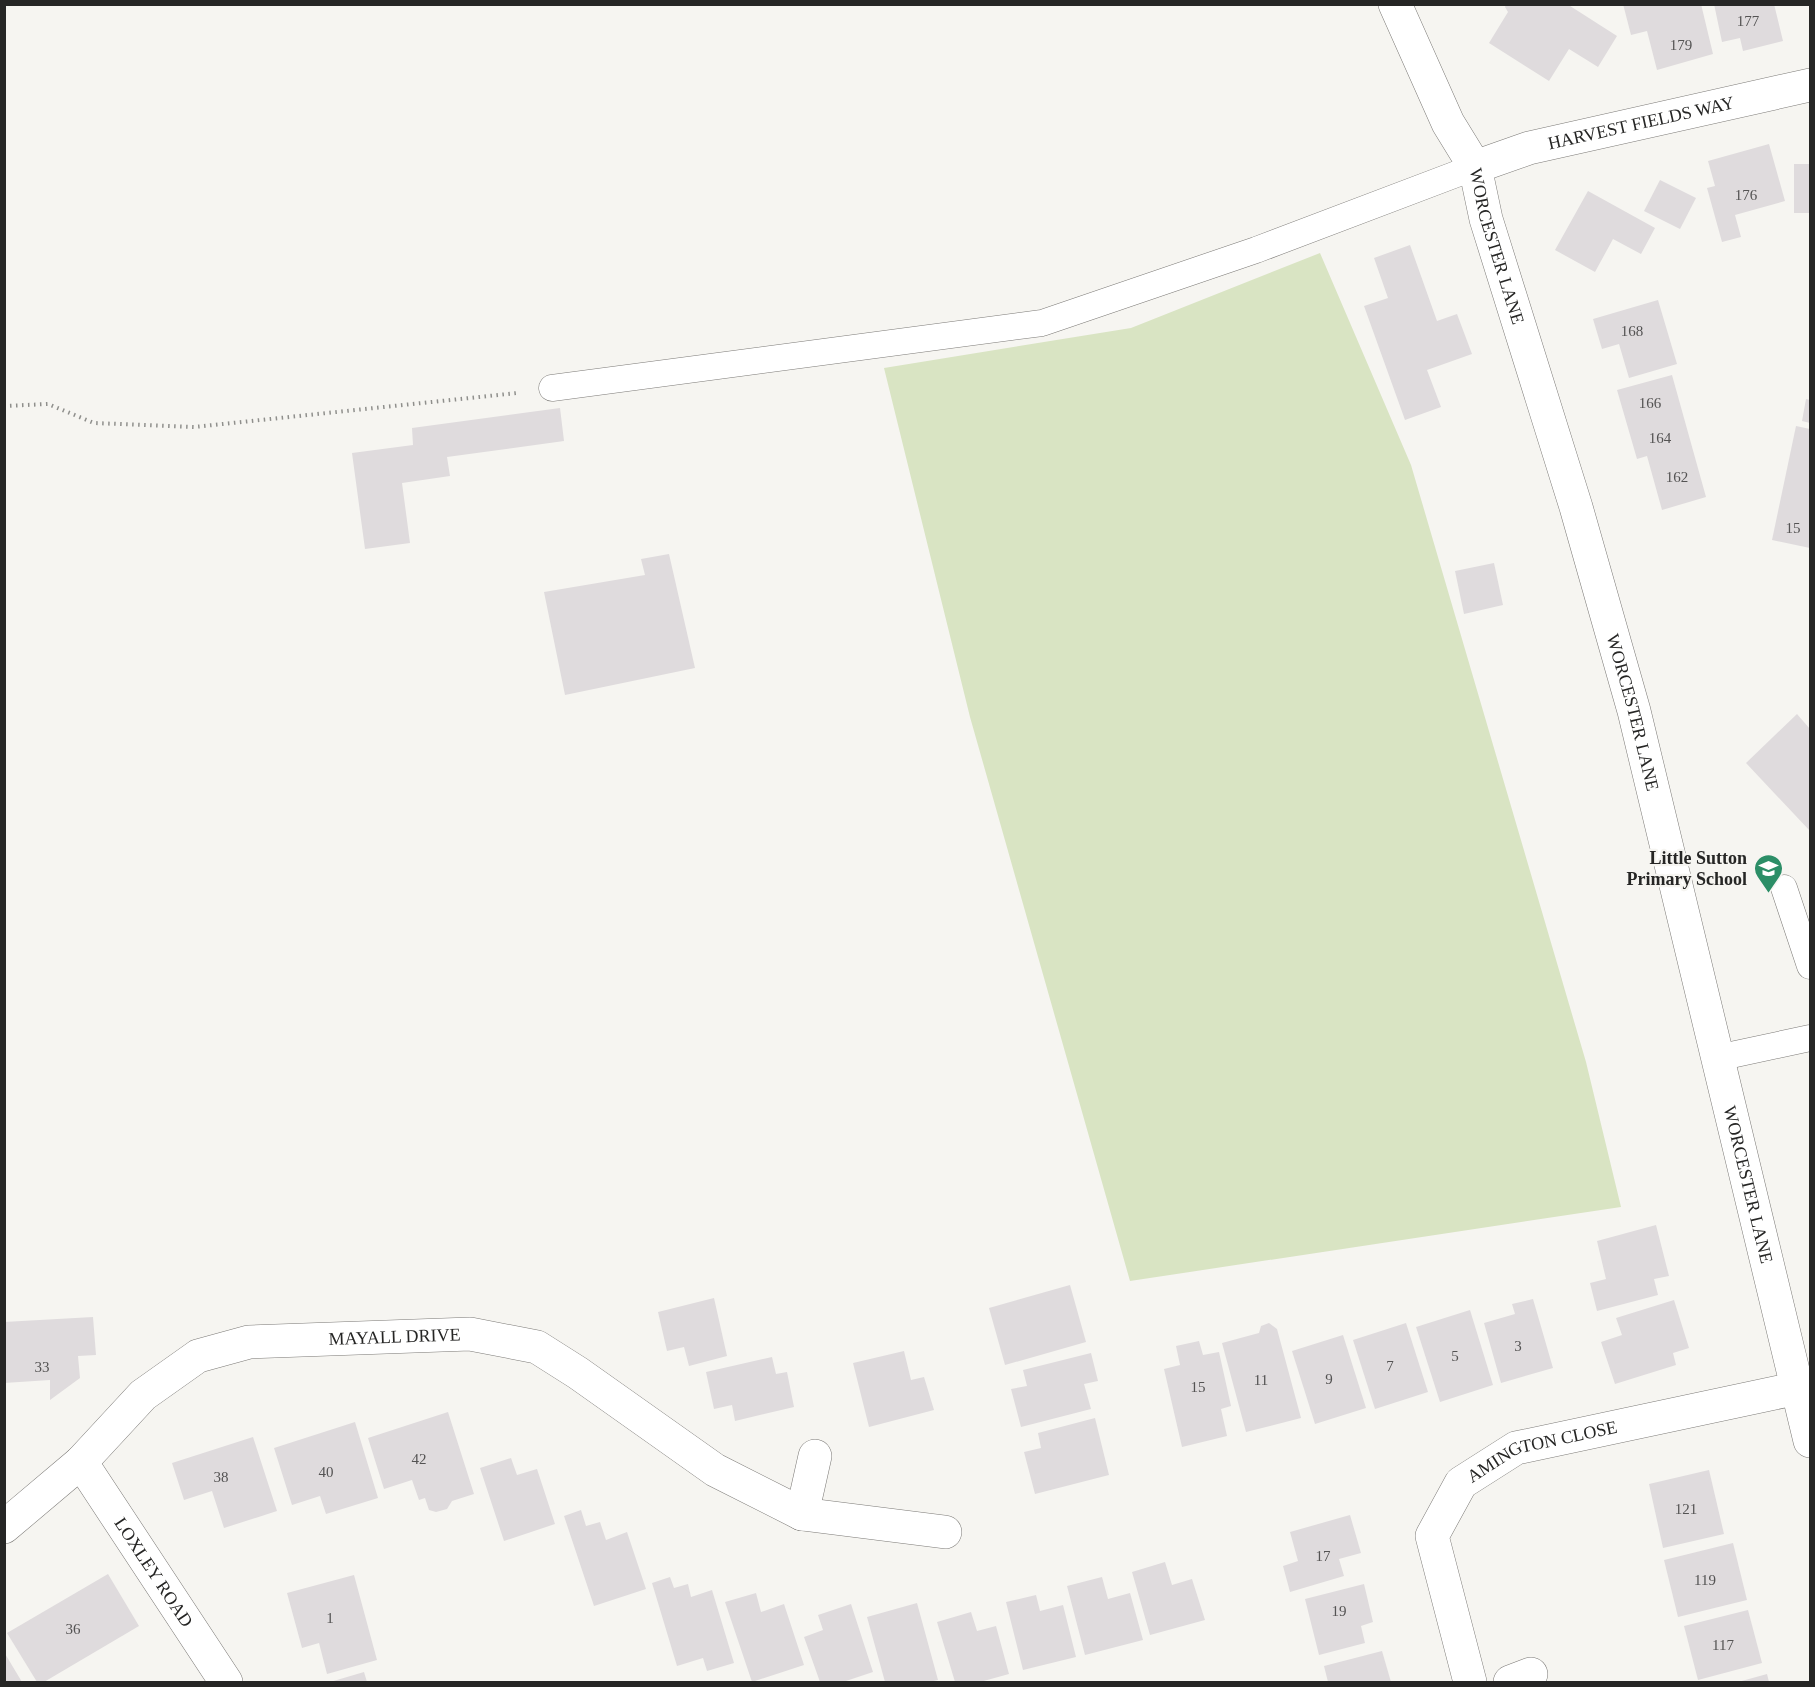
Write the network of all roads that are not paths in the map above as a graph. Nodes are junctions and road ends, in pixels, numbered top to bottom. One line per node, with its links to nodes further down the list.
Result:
1 (1395, 4): 3 (street, WORCESTER LANE)
2 (1810, 85): 3 (street, HARVEST FIELDS WAY)
3 (1475, 167): 4 (lane); 8 (street, WORCESTER LANE)
4 (552, 388)
5 (1784, 888): 6 (lane)
6 (1810, 966)
7 (1810, 1038): 8 (lane)
8 (1717, 1058): 9 (street, WORCESTER LANE)
9 (1798, 1388): 10 (street, WORCESTER LANE); 17 (street, AMINGTON CLOSE)
10 (1810, 1441)
11 (815, 1456): 13 (street)
12 (81, 1461): 13 (street, MAYALL DRIVE); 14 (street, MAYALL DRIVE); 16 (street, LOXLEY ROAD)
13 (802, 1514): 15 (street, MAYALL DRIVE)
14 (4, 1527)
15 (945, 1532)
16 (226, 1683)
17 (1470, 1683)

